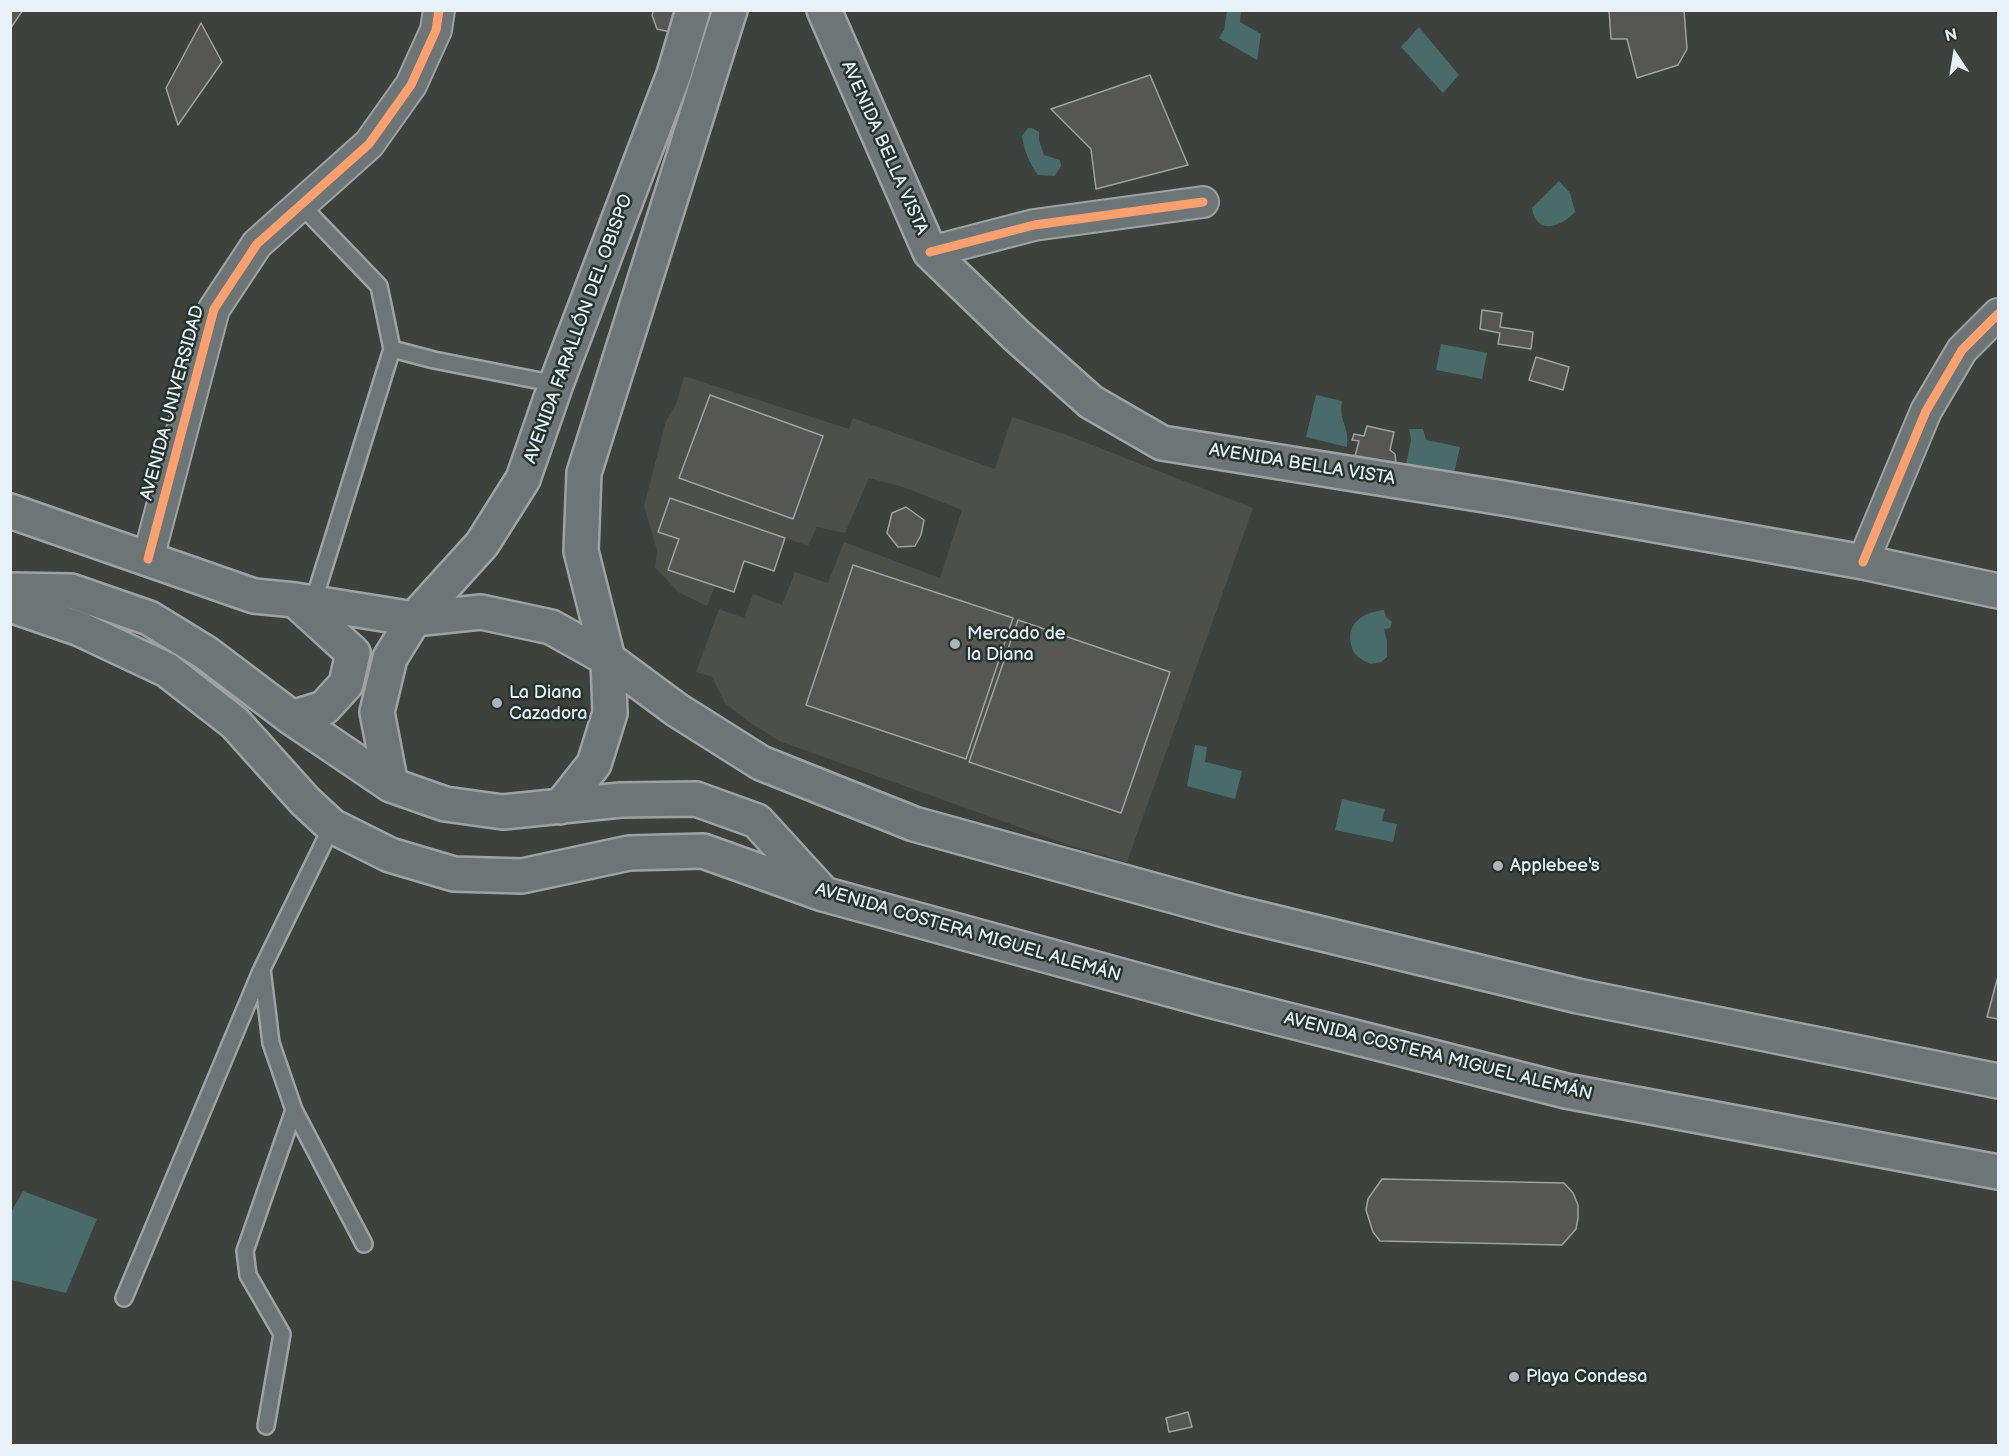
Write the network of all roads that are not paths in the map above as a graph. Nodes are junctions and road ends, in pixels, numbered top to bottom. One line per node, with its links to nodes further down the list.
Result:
1 (439, 10): 6 (street, AVENIDA UNIVERSIDAD)
2 (693, 10): 10 (main road, AVENIDA FARALLÓN DEL OBISPO)
3 (730, 10): 19 (main road)
4 (824, 10): 7 (main road, AVENIDA BELLA VISTA)
5 (1203, 202): 7 (street)
6 (301, 205): 9 (lane); 12 (street, AVENIDA UNIVERSIDAD)
7 (930, 252): 13 (main road, AVENIDA BELLA VISTA)
8 (1998, 314): 13 (street)
9 (392, 349): 10 (lane); 16 (lane)
10 (556, 384): 18 (main road, AVENIDA FARALLÓN DEL OBISPO)
11 (10, 511): 12 (main road)
12 (148, 559): 16 (main road)
13 (1863, 562): 15 (main road, AVENIDA BELLA VISTA)
14 (10, 590): 20 (main road)
15 (1998, 591)
16 (304, 602): 18 (main road); 20 (main road)
17 (10, 605): 23 (main road, AVENIDA COSTERA MIGUEL ALEMÁN)
18 (414, 619): 19 (main road); 21 (main road, AVENIDA FARALLÓN DEL OBISPO)
19 (608, 659): 22 (main road); 26 (main road)
20 (292, 718): 21 (main road)
21 (391, 785): 22 (main road)
22 (560, 807): 24 (main road)
23 (332, 826): 24 (main road, AVENIDA COSTERA MIGUEL ALEMÁN); 25 (lane)
24 (824, 894): 28 (main road, AVENIDA COSTERA MIGUEL ALEMÁN)
25 (262, 969): 27 (lane); 30 (lane)
26 (1998, 1081)
27 (294, 1110): 29 (lane); 31 (lane)
28 (1998, 1173)
29 (364, 1244)
30 (124, 1298)
31 (266, 1426)

